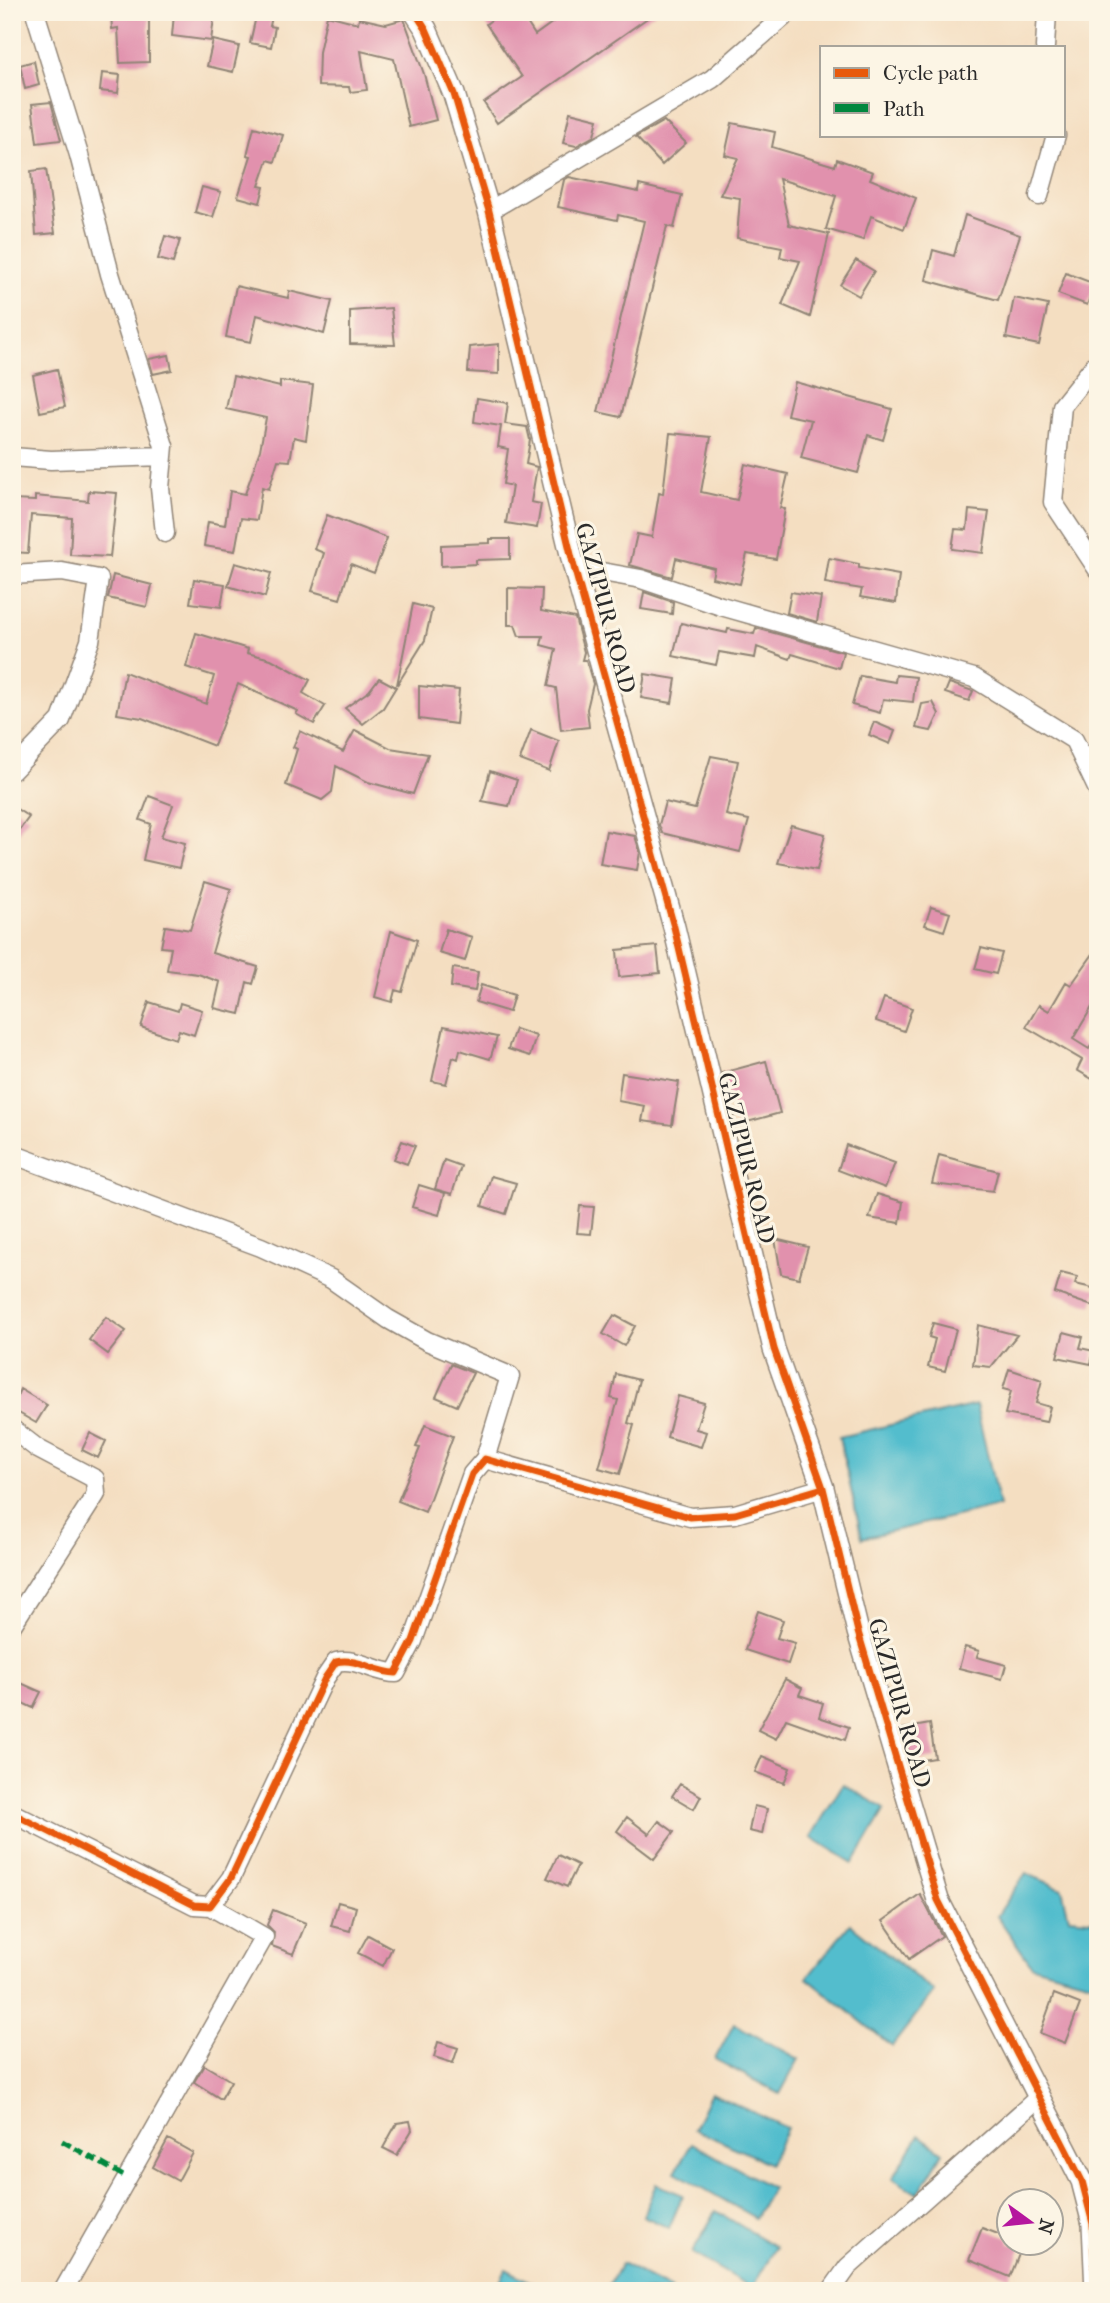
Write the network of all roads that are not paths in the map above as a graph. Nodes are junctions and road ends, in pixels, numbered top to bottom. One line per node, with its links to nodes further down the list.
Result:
1 (35, 12): 10 (street)
2 (415, 12): 8 (street, GAZIPUR ROAD)
3 (789, 12): 8 (street)
4 (1047, 12): 5 (street)
5 (1045, 46)
6 (1056, 136): 7 (street)
7 (1039, 196)
8 (489, 211): 13 (street, GAZIPUR ROAD)
9 (1098, 361): 14 (street)
10 (163, 456): 11 (street); 12 (street)
11 (12, 457)
12 (164, 533)
13 (574, 567): 17 (street); 21 (street, GAZIPUR ROAD)
14 (1098, 570)
15 (12, 575): 16 (street)
16 (12, 771)
17 (1098, 790)
18 (12, 1154): 20 (street)
19 (12, 1429): 22 (street)
20 (485, 1459): 21 (street); 24 (street)
21 (823, 1488): 25 (street, GAZIPUR ROAD)
22 (12, 1625)
23 (12, 1813): 24 (street)
24 (210, 1906): 26 (street)
25 (1038, 2098): 27 (street); 28 (street, GAZIPUR ROAD)
26 (64, 2291)
27 (831, 2291)
28 (1096, 2291)

